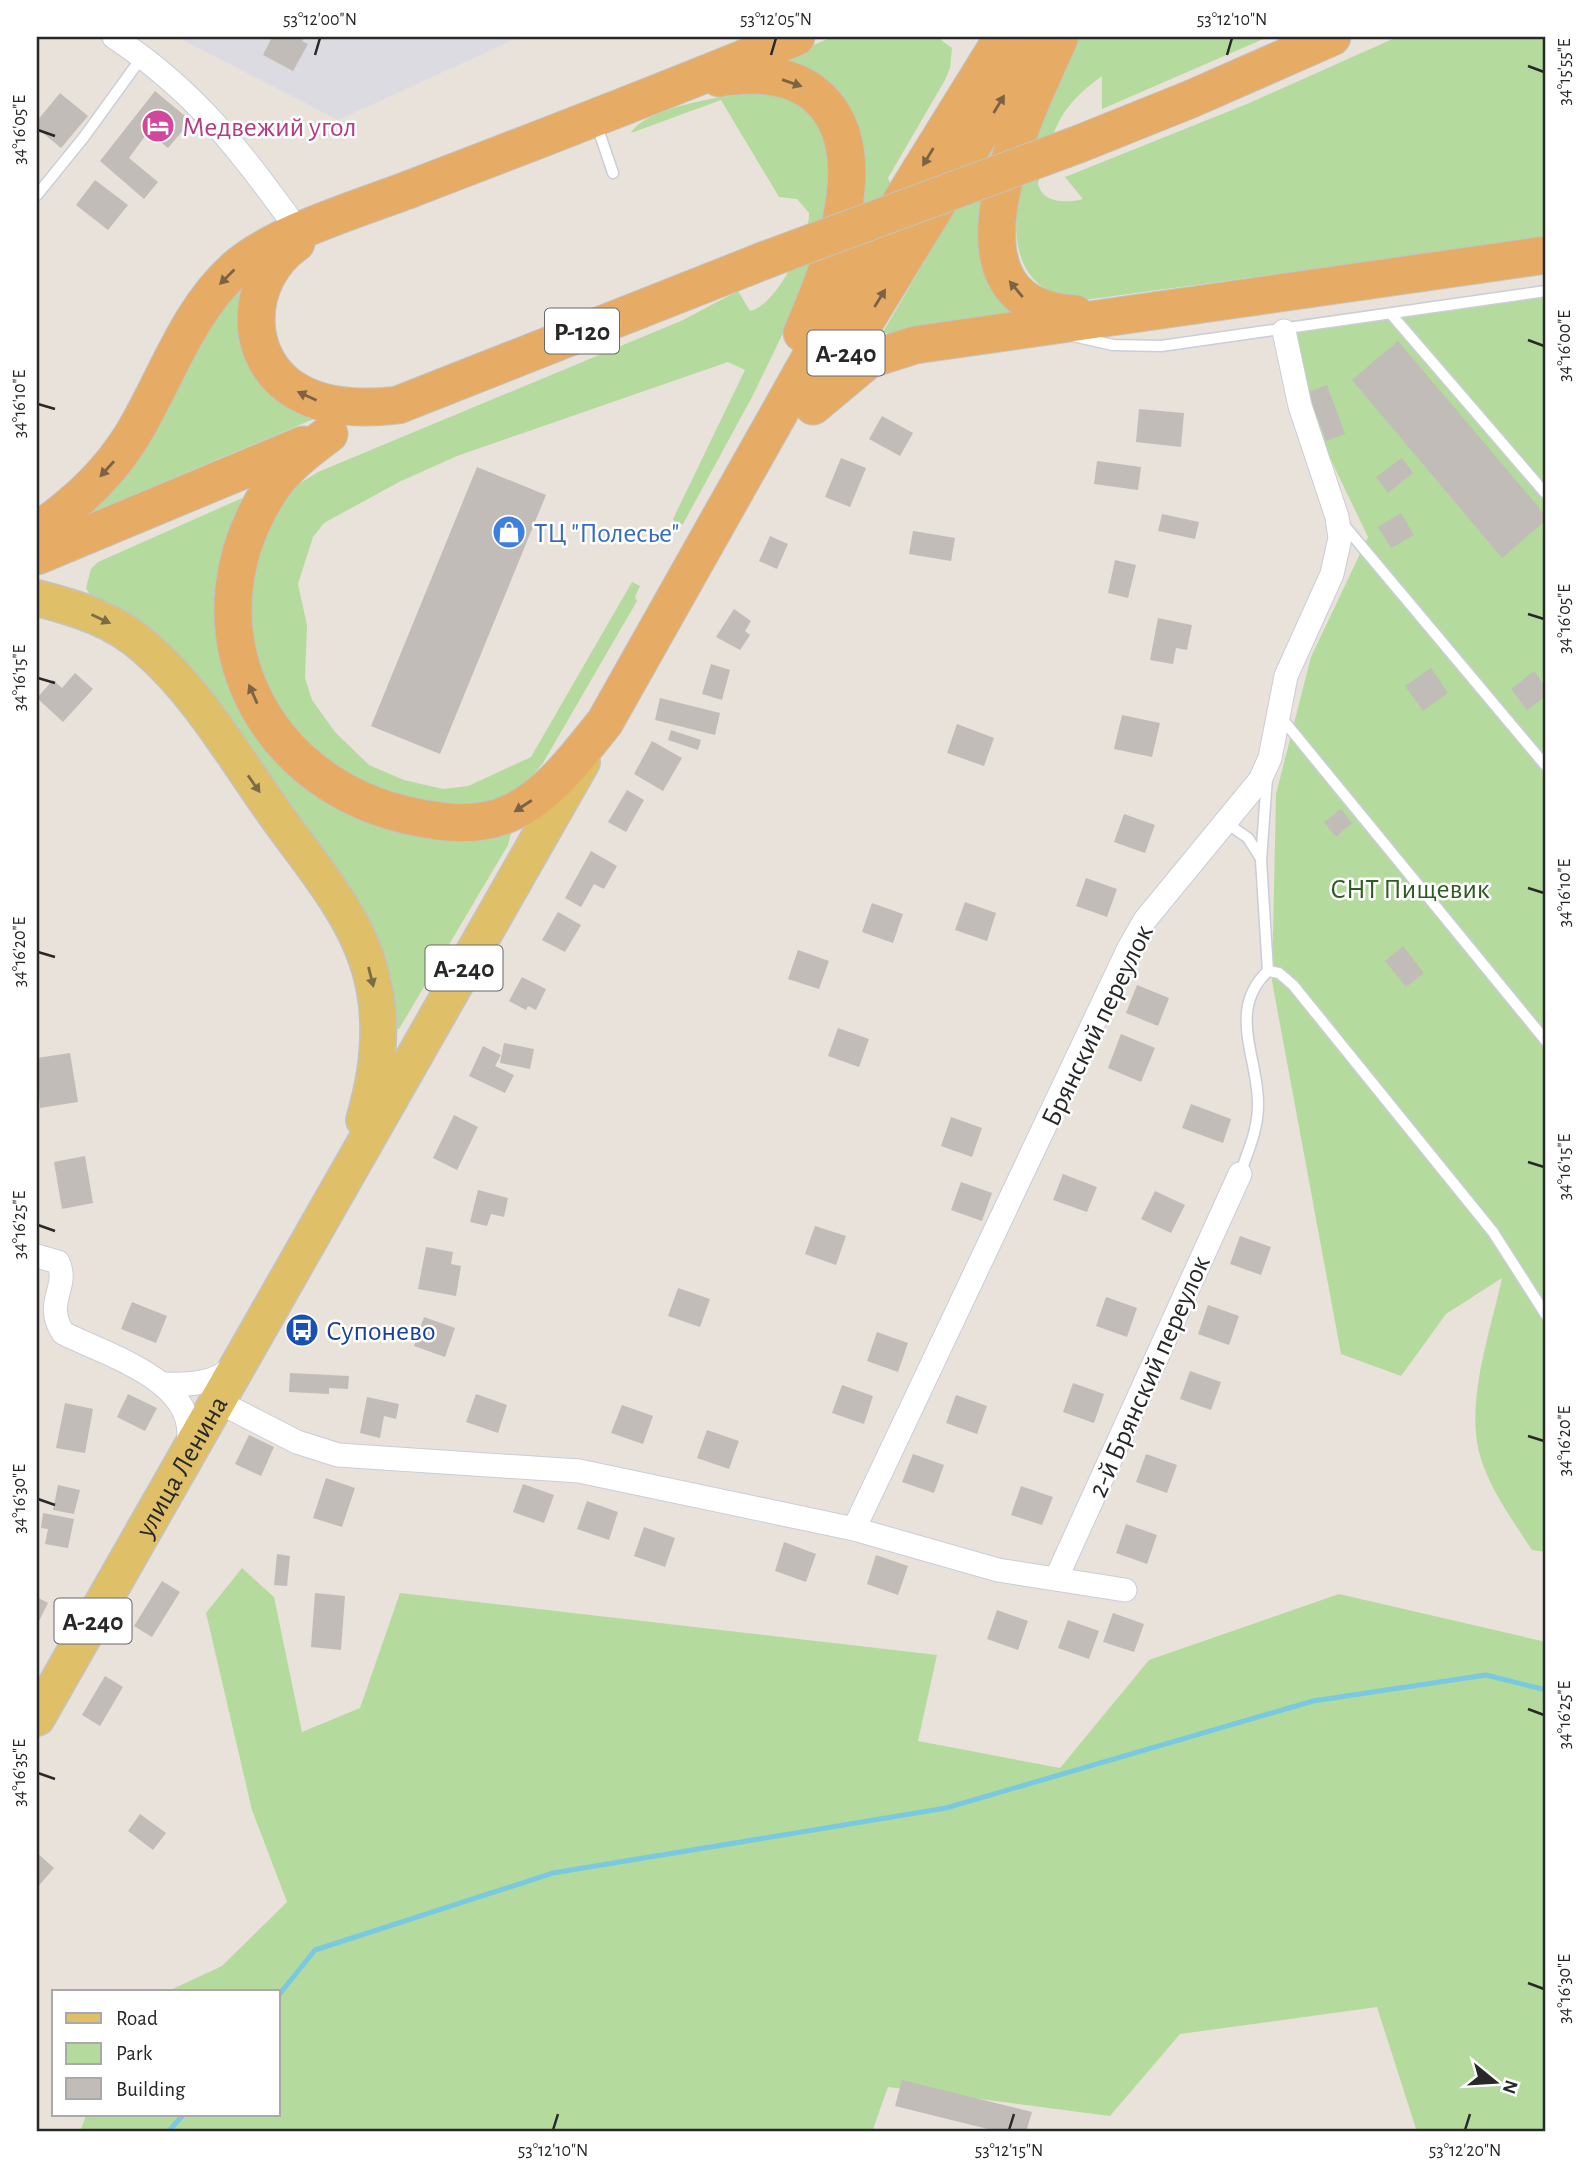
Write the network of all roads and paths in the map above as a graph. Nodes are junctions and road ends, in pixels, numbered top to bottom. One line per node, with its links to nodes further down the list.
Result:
1 (114, 37): 7 (street)
2 (796, 37): 8 (highway)
3 (1003, 37): 22 (highway, А-240, one-way to 22)
4 (1039, 37): 20 (highway, А-240, one-way to 4)
5 (1060, 37): 15 (highway, one-way to 5)
6 (1332, 37): 19 (highway, Р-120, bridge)
7 (142, 57): 11 (lane); 12 (street)
8 (677, 86): 9 (highway); 22 (highway, one-way to 22)
9 (594, 118): 10 (lane); 12 (highway)
10 (613, 173)
11 (37, 195)
12 (314, 227): 19 (highway, one-way to 12); 25 (highway, one-way to 25)
13 (1546, 254): 15 (highway)
14 (1546, 291): 16 (lane)
15 (1125, 313): 17 (highway)
16 (1391, 314): 18 (lane); 23 (lane)
17 (1033, 326): 18 (lane); 20 (highway)
18 (1284, 331): 24 (street, Брянский переулок)
19 (398, 405): 21 (highway, Р-120)
20 (813, 406): 28 (highway, А-240)
21 (328, 434): 26 (highway, Р-120); 30 (highway, one-way to 21)
22 (755, 452): 28 (highway, А-240)
23 (1546, 494)
24 (1337, 517): 29 (street, Брянский переулок); 32 (lane)
25 (37, 531)
26 (37, 556)
27 (37, 598): 38 (main road, one-way to 38)
28 (640, 662): 30 (highway, А-240)
29 (1279, 715): 31 (street, Брянский переулок); 36 (lane)
30 (605, 722): 38 (main road, А-240)
31 (1270, 758): 33 (street, Брянский переулок); 34 (lane)
32 (1546, 766)
33 (1224, 821): 34 (lane); 45 (street, Брянский переулок)
34 (1261, 860): 35 (lane)
35 (1268, 971): 37 (lane); 40 (lane)
36 (1546, 1041)
37 (1240, 1174): 46 (street, 2-й Брянский переулок)
38 (324, 1214): 41 (main road, улица Ленина / А-240)
39 (37, 1256): 42 (street)
40 (1546, 1315)
41 (241, 1358): 42 (street); 43 (main road, улица Ленина / А-240)
42 (164, 1384): 44 (street)
43 (217, 1401): 44 (main road, улица Ленина / А-240); 45 (street)
44 (183, 1464): 48 (main road, улица Ленина / А-240)
45 (854, 1529): 46 (street)
46 (1056, 1579): 47 (street)
47 (1125, 1590)
48 (37, 1718)

